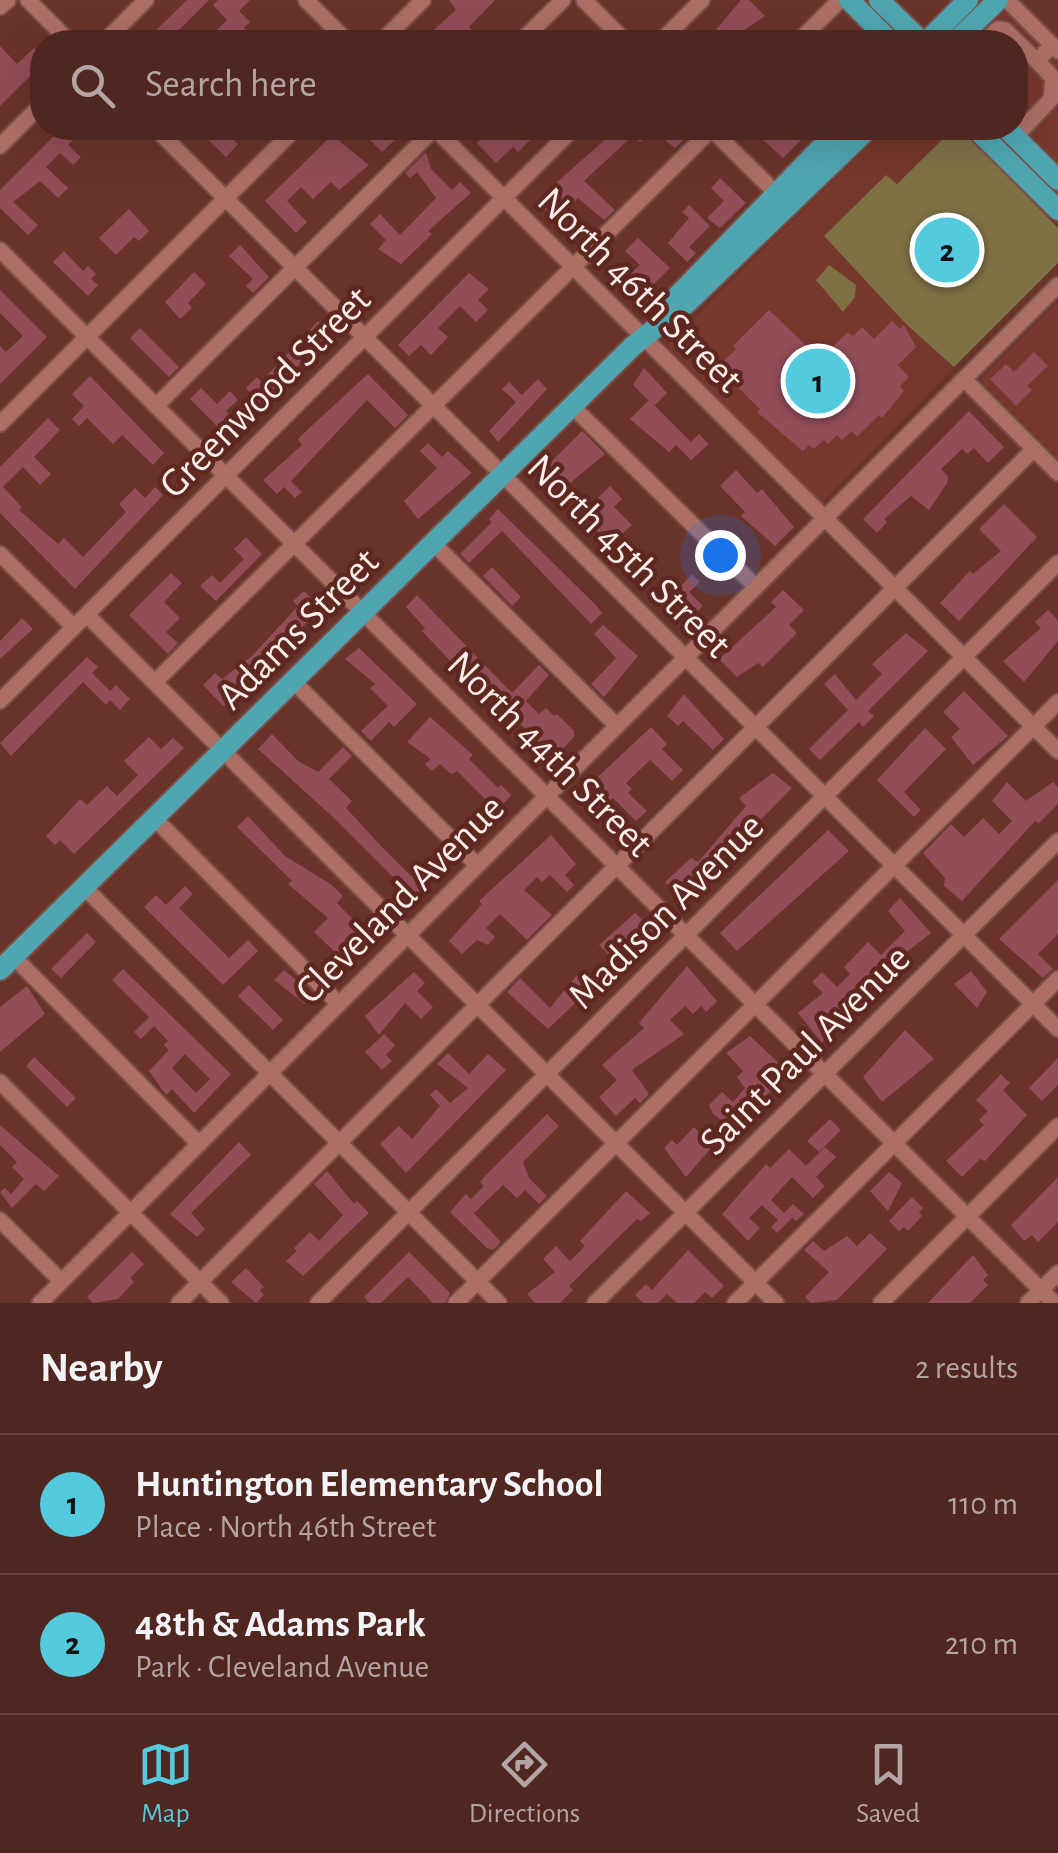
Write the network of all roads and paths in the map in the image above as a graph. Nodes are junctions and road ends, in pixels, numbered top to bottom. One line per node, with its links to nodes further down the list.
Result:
1 (8, 0): 15 (street)
2 (28, 0): 16 (street)
3 (146, 0): 17 (street)
4 (306, 0): 18 (street)
5 (423, 0): 19 (street)
6 (563, 0): 20 (street)
7 (584, 0): 21 (street)
8 (702, 0): 22 (street)
9 (840, 0): 23 (street)
10 (849, 0): 24 (main road)
11 (879, 0): 25 (main road)
12 (968, 0): 26 (main road)
13 (998, 0): 27 (main road)
14 (1007, 0): 28 (street)
15 (0, 8)
16 (58, 30)
17 (116, 30)
18 (336, 30)
19 (393, 30)
20 (532, 30)
21 (614, 30)
22 (672, 30)
23 (810, 30)
24 (879, 30)
25 (911, 30)
26 (937, 30)
27 (967, 30)
28 (1055, 48): 30 (street)
29 (1028, 53): 30 (street)
30 (1037, 62): 32 (street)
31 (30, 116): 44 (street)
32 (1028, 118)
33 (167, 140): 47 (street, North 45th Street)
34 (284, 140): 47 (street)
35 (422, 140): 51 (street)
36 (446, 140): 48 (street, North 46th Street)
37 (562, 140): 48 (street, Greenwood Street)
38 (700, 140): 52 (street)
39 (724, 140): 46 (street)
40 (828, 140): 46 (main road, Adams Street)
41 (858, 140): 54 (main road, Adams Street)
42 (987, 140): 49 (main road)
43 (1019, 140): 45 (main road)
44 (0, 146)
45 (1058, 180)
46 (775, 192): 54 (main road, Adams Street)
47 (226, 198): 51 (street, North 45th Street); 55 (street)
48 (504, 198): 52 (street, North 46th Street); 56 (street, Greenwood Street)
49 (1058, 210)
50 (0, 250): 55 (street, North 44th Street)
51 (295, 266): 56 (street, North 45th Street); 58 (street)
52 (572, 267): 54 (street, North 46th Street); 59 (street)
53 (1058, 285): 57 (street, Cleveland Avenue)
54 (643, 336): 60 (main road, Adams Street); 66 (street, North 46th Street)
55 (87, 337): 58 (street, North 44th Street); 61 (street)
56 (365, 337): 59 (street, North 45th Street); 65 (street, Greenwood Street)
57 (964, 379): 62 (street); 66 (street, Cleveland Avenue)
58 (156, 406): 65 (street, North 44th Street)
59 (434, 406): 64 (street, North 45th Street); 68 (street)
60 (572, 406): 64 (main road, Adams Street); 72 (street)
61 (0, 424)
62 (1034, 449): 63 (street); 71 (street)
63 (1058, 473)
64 (503, 474): 67 (main road, Adams Street); 76 (street, North 45th Street)
65 (226, 475): 68 (street, North 44th Street); 74 (street, Greenwood Street)
66 (825, 518): 71 (street, North 46th Street); 72 (street, Cleveland Avenue)
67 (434, 542): 73 (main road, Adams Street); 82 (street)
68 (295, 545): 73 (street, North 44th Street); 79 (street)
69 (0, 554): 75 (street)
70 (1058, 563): 77 (street, Madison Avenue)
71 (895, 587): 77 (street, North 46th Street); 84 (street)
72 (756, 588): 76 (street, Cleveland Avenue)
73 (363, 612): 78 (main road, Adams Street); 87 (street, North 44th Street)
74 (87, 614): 75 (street, Greenwood Street); 79 (street)
75 (74, 627): 80 (street, Greenwood Street)
76 (686, 657): 82 (street, Cleveland Avenue); 84 (street, North 45th Street)
77 (964, 657): 83 (street, North 46th Street); 88 (street, Madison Avenue)
78 (293, 681): 85 (main road, Adams Street); 91 (street)
79 (155, 682): 85 (street)
80 (0, 701)
81 (1058, 702): 83 (street)
82 (617, 726): 87 (street, Cleveland Avenue)
83 (1034, 726): 86 (street, North 46th Street); 92 (street)
84 (755, 727): 88 (street, North 45th Street); 93 (street)
85 (223, 750): 89 (main road, Adams Street); 95 (street)
86 (1058, 751)
87 (548, 796): 91 (street, Cleveland Avenue); 93 (street, North 44th Street)
88 (825, 796): 92 (street, North 45th Street); 96 (street, Madison Avenue)
89 (154, 818): 94 (main road, Adams Street); 100 (street)
90 (1058, 840): 97 (street, Saint Paul Avenue)
91 (477, 865): 95 (street, Cleveland Avenue)
92 (894, 865): 97 (street, North 45th Street); 102 (street)
93 (617, 866): 96 (street, North 44th Street); 101 (street)
94 (84, 887): 98 (main road, Adams Street); 105 (street)
95 (408, 934): 100 (street, Cleveland Avenue); 101 (street)
96 (686, 934): 102 (street, North 44th Street); 106 (street, Madison Avenue)
97 (964, 935): 103 (street, North 45th Street); 107 (street, Saint Paul Avenue)
98 (7, 963): 113 (street)
99 (1058, 979): 103 (street)
100 (339, 1004): 105 (street, Cleveland Avenue)
101 (478, 1004): 106 (street); 110 (street)
102 (756, 1004): 107 (street, North 44th Street); 111 (street)
103 (1033, 1004): 104 (street, North 45th Street); 112 (street)
104 (1058, 1029)
105 (270, 1073): 110 (street); 113 (street, Cleveland Avenue)
106 (547, 1074): 111 (street); 115 (street, Madison Avenue)
107 (824, 1074): 112 (street, North 44th Street); 116 (street, Saint Paul Avenue)
108 (0, 1082): 114 (street)
109 (1058, 1126): 117 (street)
110 (339, 1143): 115 (street); 121 (street)
111 (616, 1143): 116 (street); 122 (street)
112 (894, 1143): 117 (street, North 44th Street); 123 (street)
113 (199, 1144): 114 (street, Cleveland Avenue)
114 (130, 1212): 120 (street, Cleveland Avenue); 121 (street)
115 (408, 1212): 122 (street); 128 (street, Madison Avenue)
116 (686, 1212): 123 (street); 131 (street, Saint Paul Avenue)
117 (968, 1216): 124 (street, North 44th Street); 134 (street)
118 (0, 1220): 120 (street)
119 (1058, 1273): 124 (street)
120 (62, 1282): 125 (street, Cleveland Avenue)
121 (200, 1282): 126 (street); 127 (street)
122 (478, 1282): 129 (street); 130 (street)
123 (756, 1282): 132 (street); 133 (street)
124 (1041, 1290): 135 (street); 136 (street, North 44th Street)
125 (40, 1303)
126 (178, 1303)
127 (221, 1303)
128 (318, 1303)
129 (456, 1303)
130 (499, 1303)
131 (596, 1303)
132 (735, 1303)
133 (776, 1303)
134 (881, 1303)
135 (1028, 1303)
136 (1054, 1303)

